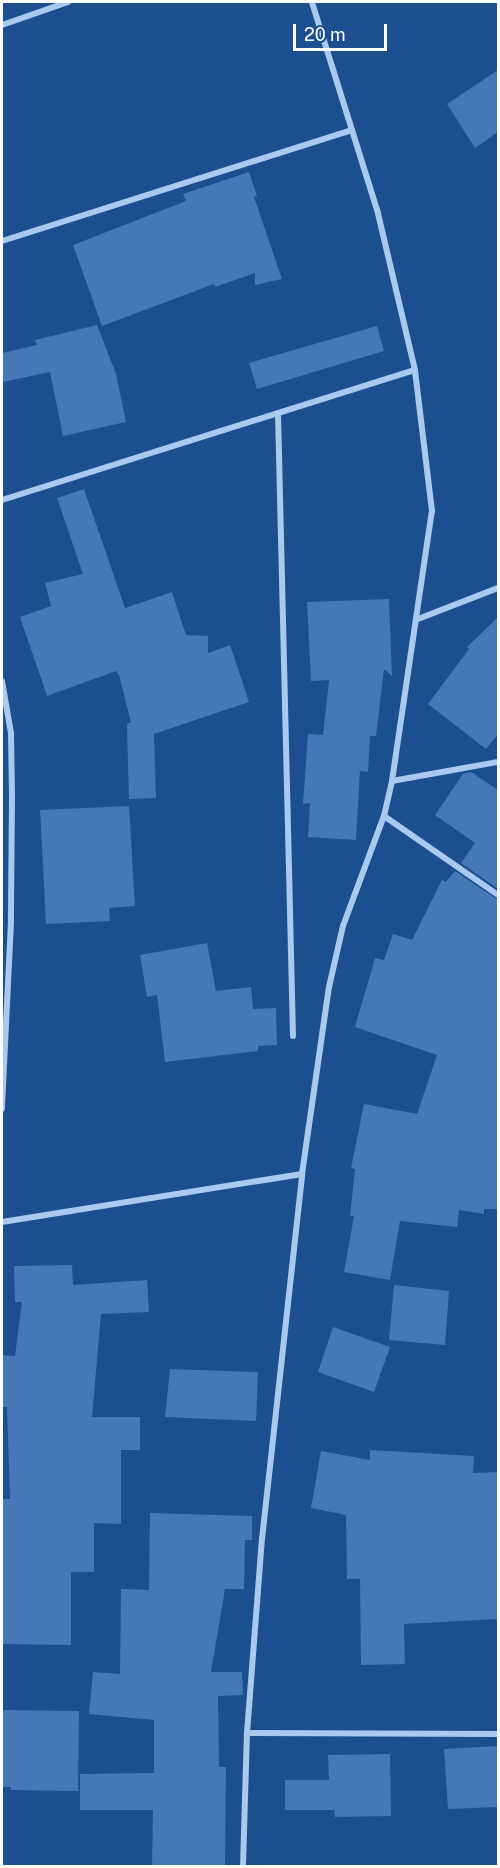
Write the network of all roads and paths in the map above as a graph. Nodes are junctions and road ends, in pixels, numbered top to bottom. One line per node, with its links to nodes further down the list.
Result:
1 (68, 2): 3 (street)
2 (312, 2): 4 (street)
3 (2, 25)
4 (351, 130): 5 (street); 6 (street)
5 (2, 241)
6 (415, 370): 7 (street); 10 (street)
7 (278, 413): 8 (street); 16 (street)
8 (2, 500)
9 (498, 588): 10 (street)
10 (418, 619): 13 (street)
11 (2, 681): 17 (street)
12 (498, 762): 13 (street)
13 (392, 781): 14 (street)
14 (384, 816): 15 (street); 18 (street)
15 (498, 895)
16 (293, 1035)
17 (2, 1109)
18 (302, 1174): 19 (street); 20 (street)
19 (2, 1222)
20 (247, 1733): 21 (street); 22 (street)
21 (498, 1734)
22 (243, 1866)

